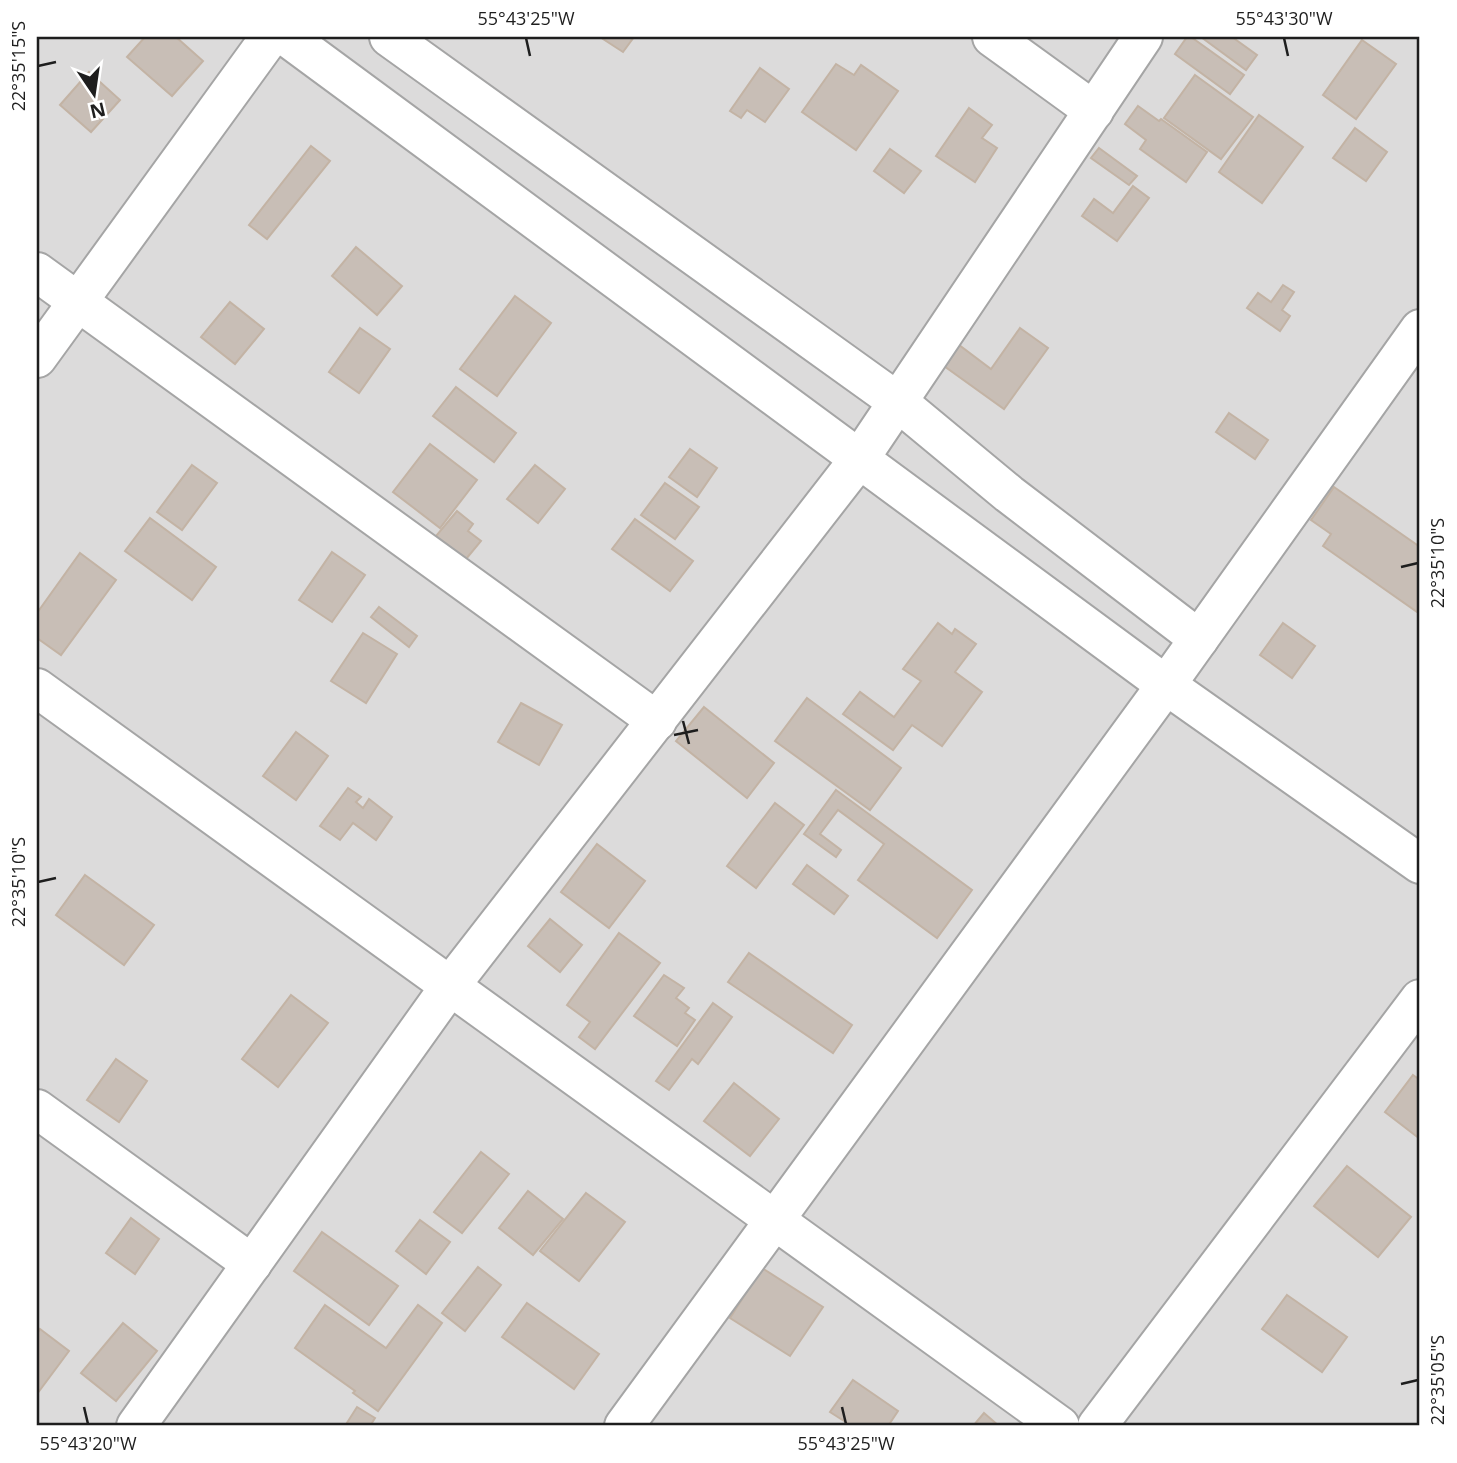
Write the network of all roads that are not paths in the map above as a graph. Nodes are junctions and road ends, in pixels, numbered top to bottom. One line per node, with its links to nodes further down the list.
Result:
1 (270, 37): 8 (street)
2 (287, 37): 12 (street)
3 (389, 37): 11 (street)
4 (992, 37): 6 (street)
5 (1143, 37): 6 (street)
6 (1094, 111): 11 (street)
7 (37, 272): 8 (street)
8 (77, 302): 10 (street); 16 (street)
9 (1420, 329): 13 (street)
10 (37, 358)
11 (898, 402): 12 (street); 13 (street)
12 (860, 458): 14 (street); 16 (street)
13 (1199, 639): 14 (street)
14 (1166, 685): 17 (street); 21 (street)
15 (37, 688): 18 (street)
16 (657, 721): 18 (street)
17 (1420, 863)
18 (450, 986): 21 (street); 22 (street)
19 (1420, 999): 26 (street)
20 (37, 1109): 22 (street)
21 (774, 1220): 24 (street); 25 (street)
22 (253, 1264): 23 (street)
23 (136, 1426)
24 (624, 1426)
25 (1060, 1426)
26 (1097, 1426)

